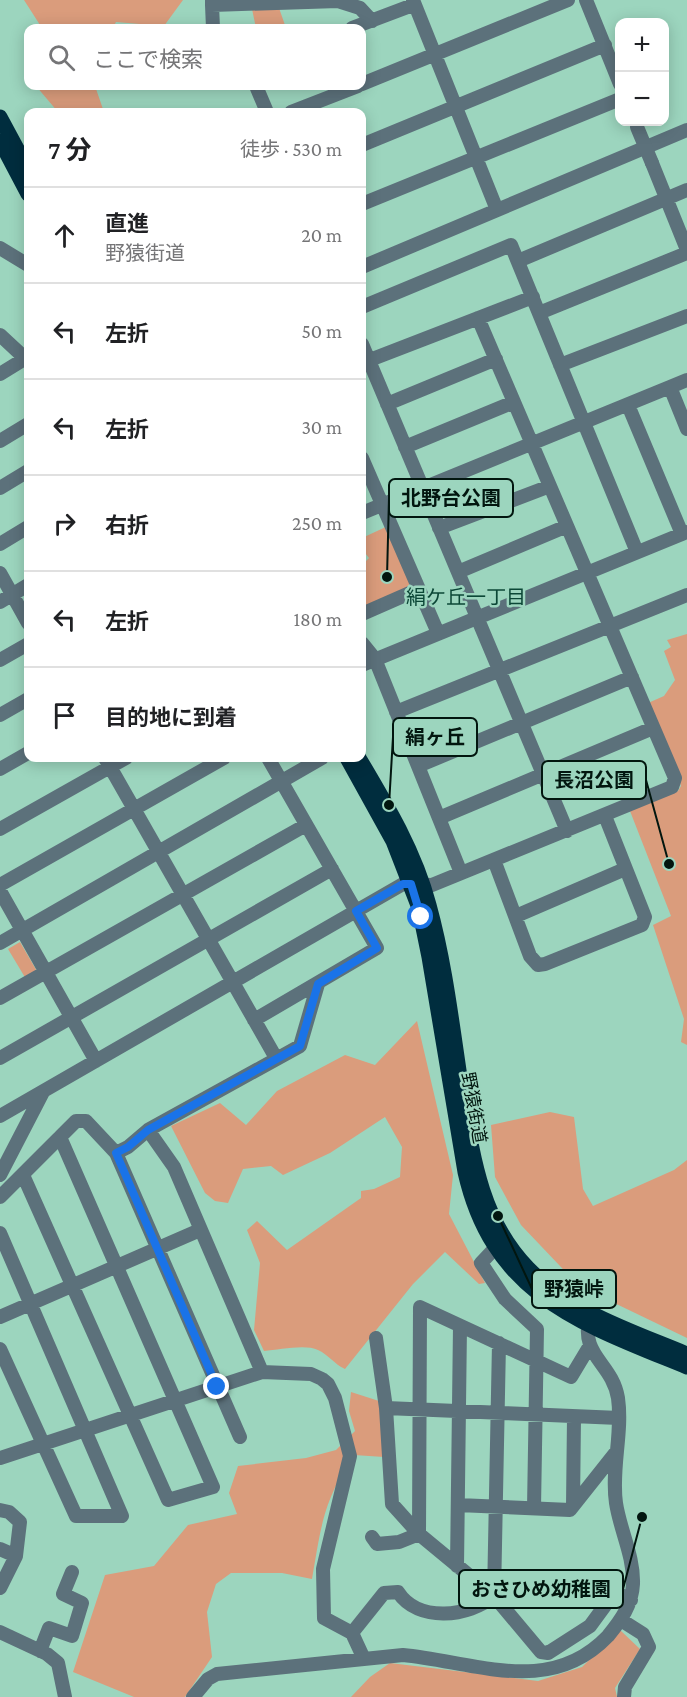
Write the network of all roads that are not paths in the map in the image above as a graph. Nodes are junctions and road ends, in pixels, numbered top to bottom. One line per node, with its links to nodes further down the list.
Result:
1 (568, 0): 9 (street)
2 (586, 0): 8 (street)
3 (413, 2): 5 (street); 9 (street)
4 (212, 3): 5 (street); 6 (street)
5 (372, 21): 7 (street)
6 (213, 24)
7 (363, 24)
8 (604, 45): 10 (street); 15 (street)
9 (434, 54): 11 (street); 15 (street)
10 (615, 72)
11 (366, 82)
12 (258, 90): 16 (street)
13 (347, 90): 17 (street)
14 (615, 101): 23 (street)
15 (455, 107): 22 (street); 23 (street)
16 (265, 108)
17 (301, 108)
18 (0, 117): 24 (main road)
19 (637, 126): 27 (street, bridge)
20 (687, 130): 29 (street)
21 (0, 141): 25 (main road)
22 (366, 143)
23 (476, 157): 28 (street); 29 (street)
24 (24, 162)
25 (24, 186)
26 (687, 190): 27 (street)
27 (667, 199): 31 (street); 32 (street)
28 (366, 202)
29 (498, 210): 34 (street)
30 (0, 248): 33 (street)
31 (687, 251): 37 (street)
32 (518, 261): 35 (street); 36 (street)
33 (24, 263)
34 (366, 265)
35 (532, 297): 37 (street); 39 (street)
36 (366, 305)
37 (539, 313): 46 (street)
38 (687, 316): 46 (street)
39 (478, 318): 42 (street); 44 (street)
40 (0, 335): 41 (street)
41 (24, 357)
42 (496, 359): 50 (street); 51 (street)
43 (24, 362): 47 (street)
44 (366, 362)
45 (366, 364): 51 (street)
46 (560, 365): 53 (street)
47 (0, 374)
48 (687, 380): 49 (street)
49 (670, 387): 52 (street); 55 (street)
50 (514, 402): 57 (street); 58 (street)
51 (387, 404): 58 (street)
52 (628, 405): 53 (street); 69 (street)
53 (584, 422): 57 (street); 71 (street)
54 (24, 426): 56 (street)
55 (687, 429)
56 (0, 441)
57 (532, 444): 61 (street); 63 (street)
58 (405, 447): 63 (street)
59 (366, 467): 64 (street)
60 (24, 473): 62 (street)
61 (550, 486): 66 (street); 67 (street)
62 (0, 488)
63 (422, 488): 64 (street); 67 (street)
64 (382, 504): 65 (street); 76 (street)
65 (366, 511)
66 (567, 526): 72 (street); 74 (street)
67 (439, 528): 72 (street)
68 (24, 529): 70 (street)
69 (685, 533): 71 (street)
70 (0, 544)
71 (637, 552): 74 (street)
72 (458, 572): 82 (street)
73 (0, 573): 77 (street)
74 (587, 573): 82 (street); 83 (street)
75 (24, 587): 77 (street)
76 (419, 589): 80 (street); 84 (street)
77 (13, 594): 79 (street); 81 (street)
78 (687, 595): 83 (street)
79 (0, 602)
80 (366, 612)
81 (24, 615)
82 (477, 617): 84 (street); 90 (street)
83 (610, 626): 90 (street); 91 (street)
84 (438, 633): 87 (street)
85 (24, 646): 88 (street)
86 (366, 648): 87 (street)
87 (375, 659): 89 (street); 93 (street)
88 (0, 660)
89 (366, 663)
90 (499, 670): 93 (street); 95 (street)
91 (632, 677): 95 (street); 96 (street)
92 (24, 701): 94 (street)
93 (396, 712): 104 (street)
94 (0, 715)
95 (521, 723): 104 (street); 106 (street)
96 (653, 728): 106 (street); 109 (street)
97 (24, 755): 105 (street)
98 (107, 762): 108 (street); 112 (street)
99 (217, 762): 108 (street)
100 (270, 762): 107 (street)
101 (315, 762): 107 (street)
102 (349, 762): 120 (main road, 野猿街道)
103 (361, 762): 120 (main road, 野猿街道)
104 (418, 766): 110 (street)
105 (0, 769)
106 (543, 774): 110 (street); 113 (street)
107 (282, 781): 111 (street); 114 (street)
108 (134, 809): 114 (street); 119 (street)
109 (605, 816): 113 (street); 117 (street)
110 (439, 818): 118 (street)
111 (306, 825): 116 (street); 122 (street)
112 (0, 829)
113 (567, 831): 115 (street)
114 (159, 851): 122 (street); 125 (street)
115 (494, 860): 118 (street); 124 (street)
116 (332, 869): 123 (street); 126 (street)
117 (625, 869): 124 (street); 124 (street)
118 (461, 873): 120 (street)
119 (0, 885)
120 (418, 885): 123 (street); 148 (main road, 野猿街道); 154 (main road, 野猿街道)
121 (0, 891): 125 (street)
122 (183, 895): 126 (street); 129 (street)
123 (356, 911): 128 (street); 130 (street)
124 (516, 916)
125 (22, 930): 127 (street); 129 (street)
126 (208, 939): 130 (street); 133 (street)
127 (0, 943)
128 (377, 948): 131 (street); 134 (street)
129 (46, 972): 132 (street); 133 (street)
130 (232, 982): 134 (street); 137 (street)
131 (318, 984): 134 (street); 136 (street)
132 (0, 998)
133 (72, 1017): 135 (street); 137 (street)
134 (254, 1020): 136 (street)
135 (0, 1058)
136 (276, 1058): 140 (street)
137 (96, 1061): 138 (street)
138 (44, 1091): 139 (street); 144 (street)
139 (0, 1116)
140 (148, 1130): 142 (street); 146 (street)
141 (60, 1137): 142 (street); 143 (street); 150 (street)
142 (116, 1153): 149 (street)
143 (24, 1174): 145 (street); 151 (street)
144 (0, 1175)
145 (0, 1197)
146 (200, 1230): 149 (street); 163 (street)
147 (0, 1233): 152 (street)
148 (496, 1247): 154 (main road, 野猿街道); 161 (street)
149 (157, 1249): 150 (street); 164 (street)
150 (117, 1266): 151 (street); 165 (street)
151 (73, 1285): 152 (street); 170 (street)
152 (31, 1304): 153 (street); 174 (street)
153 (0, 1317)
154 (589, 1319): 158 (street); 160 (main road, 野猿街道); 162 (main road, 野猿街道)
155 (460, 1326): 157 (street); 167 (street); 168 (street)
156 (376, 1338): 166 (street)
157 (498, 1343): 161 (street); 169 (street)
158 (590, 1347): 161 (street); 173 (street)
159 (0, 1348): 176 (street)
160 (687, 1354)
161 (536, 1361): 171 (street)
162 (687, 1367)
163 (262, 1372): 164 (street); 195 (street)
164 (217, 1387): 165 (street); 175 (street)
165 (176, 1401): 170 (street); 170 (street)
166 (386, 1408): 167 (street); 184 (street)
167 (421, 1410): 168 (street); 184 (street)
168 (459, 1412): 169 (street); 179 (street)
169 (497, 1413): 171 (street); 181 (street)
170 (131, 1415): 174 (street)
171 (536, 1415): 172 (street); 182 (street)
172 (574, 1416): 173 (street); 180 (street)
173 (619, 1418): 177 (street)
174 (85, 1430): 176 (street); 176 (street)
175 (240, 1437)
176 (42, 1444): 178 (street)
177 (616, 1452): 180 (street); 192 (street)
178 (0, 1458)
179 (458, 1505): 181 (street); 188 (street)
180 (573, 1506): 182 (street)
181 (495, 1507): 182 (street); 191 (street)
182 (534, 1508)
183 (0, 1510): 187 (street)
184 (419, 1534): 185 (street); 188 (street)
185 (372, 1537)
186 (0, 1549): 187 (street)
187 (16, 1556): 190 (street)
188 (457, 1566): 191 (street)
189 (72, 1572): 196 (street)
190 (2, 1579)
191 (494, 1596): 192 (street); 195 (street)
192 (631, 1600): 193 (street)
193 (621, 1620): 197 (street); 200 (street)
194 (0, 1632): 196 (street)
195 (352, 1633): 197 (street)
196 (40, 1651): 198 (street)
197 (364, 1659): 199 (street)
198 (65, 1697)
199 (193, 1697)
200 (624, 1697)

